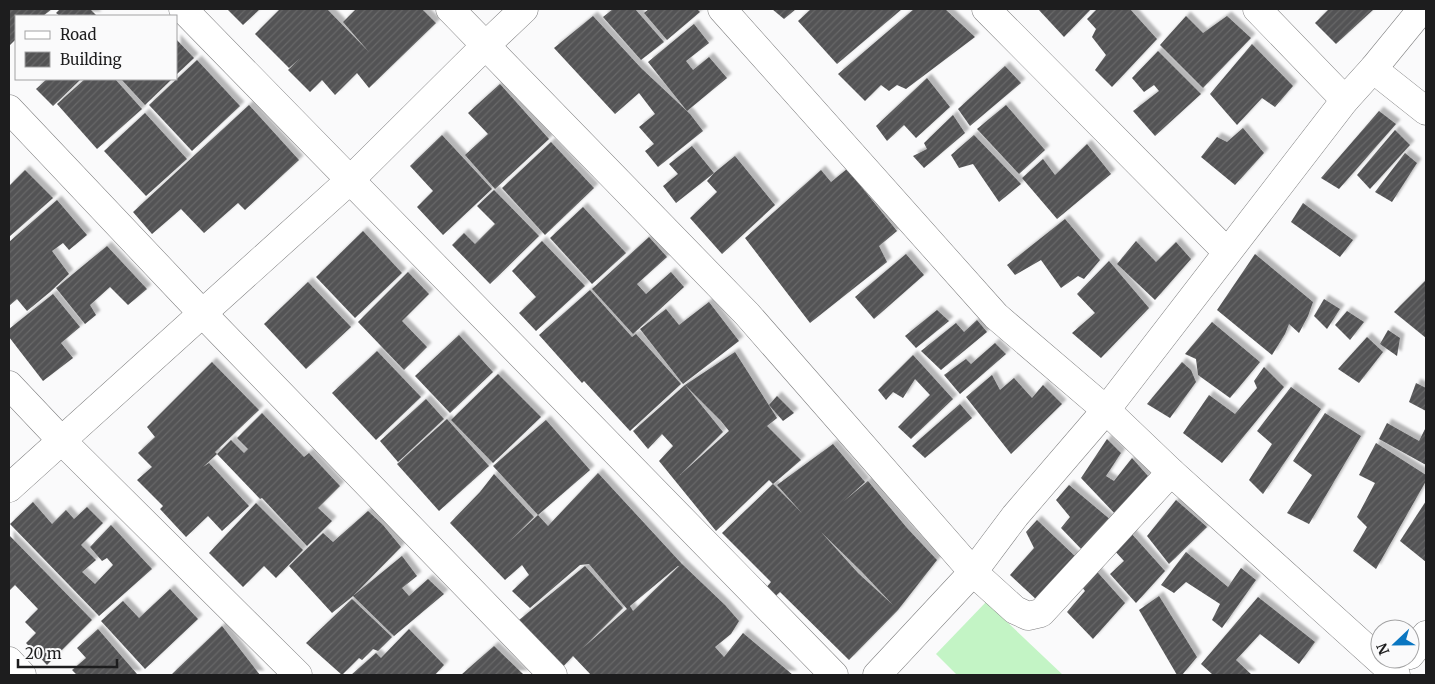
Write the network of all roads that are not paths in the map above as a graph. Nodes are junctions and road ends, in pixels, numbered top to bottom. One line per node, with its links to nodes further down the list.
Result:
1 (183, 9): 13 (street)
2 (450, 9): 8 (street)
3 (524, 9): 8 (street)
4 (722, 9): 17 (street)
5 (986, 9): 14 (street)
6 (1257, 9): 10 (street)
7 (1422, 9): 9 (street)
8 (485, 46): 13 (street); 21 (street)
9 (1373, 69): 10 (street); 12 (street)
10 (1345, 100): 14 (street)
11 (9, 110): 15 (street)
12 (1426, 111)
13 (350, 181): 15 (street); 27 (street)
14 (1228, 252): 17 (street)
15 (203, 314): 18 (street); 26 (street)
16 (9, 385): 18 (street)
17 (1106, 410): 19 (street); 21 (street)
18 (62, 441): 20 (street); 25 (street)
19 (1171, 472): 21 (street); 22 (street)
20 (9, 488)
21 (972, 572): 28 (street)
22 (1370, 639)
23 (9, 661): 24 (street)
24 (22, 675)
25 (298, 675)
26 (553, 675)
27 (834, 675)
28 (877, 675)

